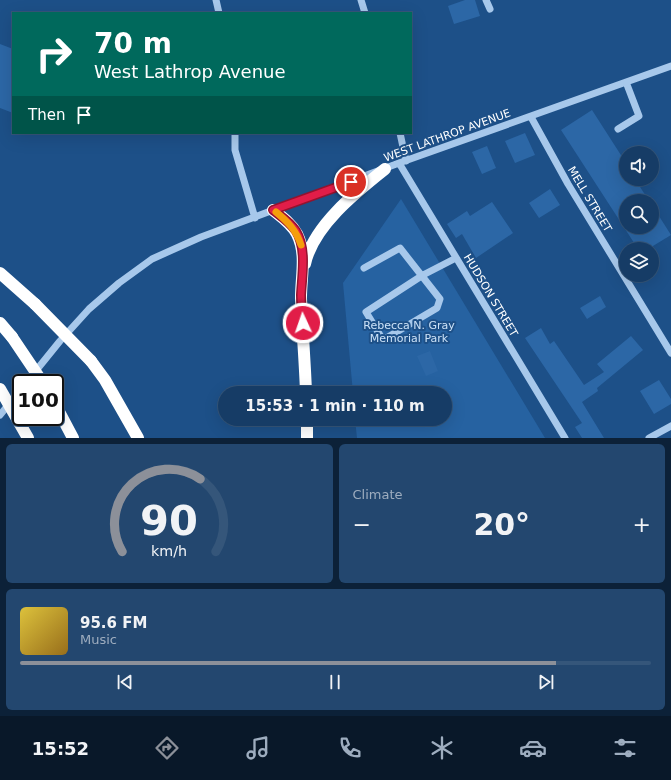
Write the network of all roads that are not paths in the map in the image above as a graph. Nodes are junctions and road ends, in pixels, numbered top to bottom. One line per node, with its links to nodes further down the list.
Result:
1 (216, 0): 5 (street)
2 (360, 0): 6 (street)
3 (486, 0): 4 (street)
4 (490, 9)
5 (219, 12)
6 (365, 12)
7 (670, 67): 8 (street, WEST LATHROP AVENUE)
8 (626, 82): 9 (street, WEST LATHROP AVENUE); 10 (street)
9 (531, 117): 13 (street, WEST LATHROP AVENUE); 23 (street, MELL STREET)
10 (618, 129)
11 (235, 134): 16 (street)
12 (400, 134): 13 (street, HUDSON STREET)
13 (403, 162): 14 (street, WEST LATHROP AVENUE); 17 (street, HUDSON STREET)
14 (385, 169): 15 (street, WEST LATHROP AVENUE); 20 (highway)
15 (273, 210): 16 (street, WEST LATHROP AVENUE); 20 (highway)
16 (255, 218): 24 (street, WEST LATHROP AVENUE)
17 (456, 258): 21 (street); 37 (street, HUDSON STREET)
18 (364, 268): 21 (street)
19 (0, 273): 35 (highway, bridge)
20 (303, 273): 26 (highway)
21 (423, 275): 21 (street)
22 (0, 323): 25 (highway, bridge)
23 (671, 354)
24 (33, 374)
25 (37, 374)
26 (306, 386)
27 (0, 389): 33 (highway, bridge)
28 (12, 400): 29 (street)
29 (0, 415)
30 (64, 420): 34 (highway)
31 (307, 426): 36 (highway)
32 (671, 426): 38 (street)
33 (28, 438)
34 (73, 438)
35 (138, 438)
36 (307, 438)
37 (564, 438)
38 (649, 438)

